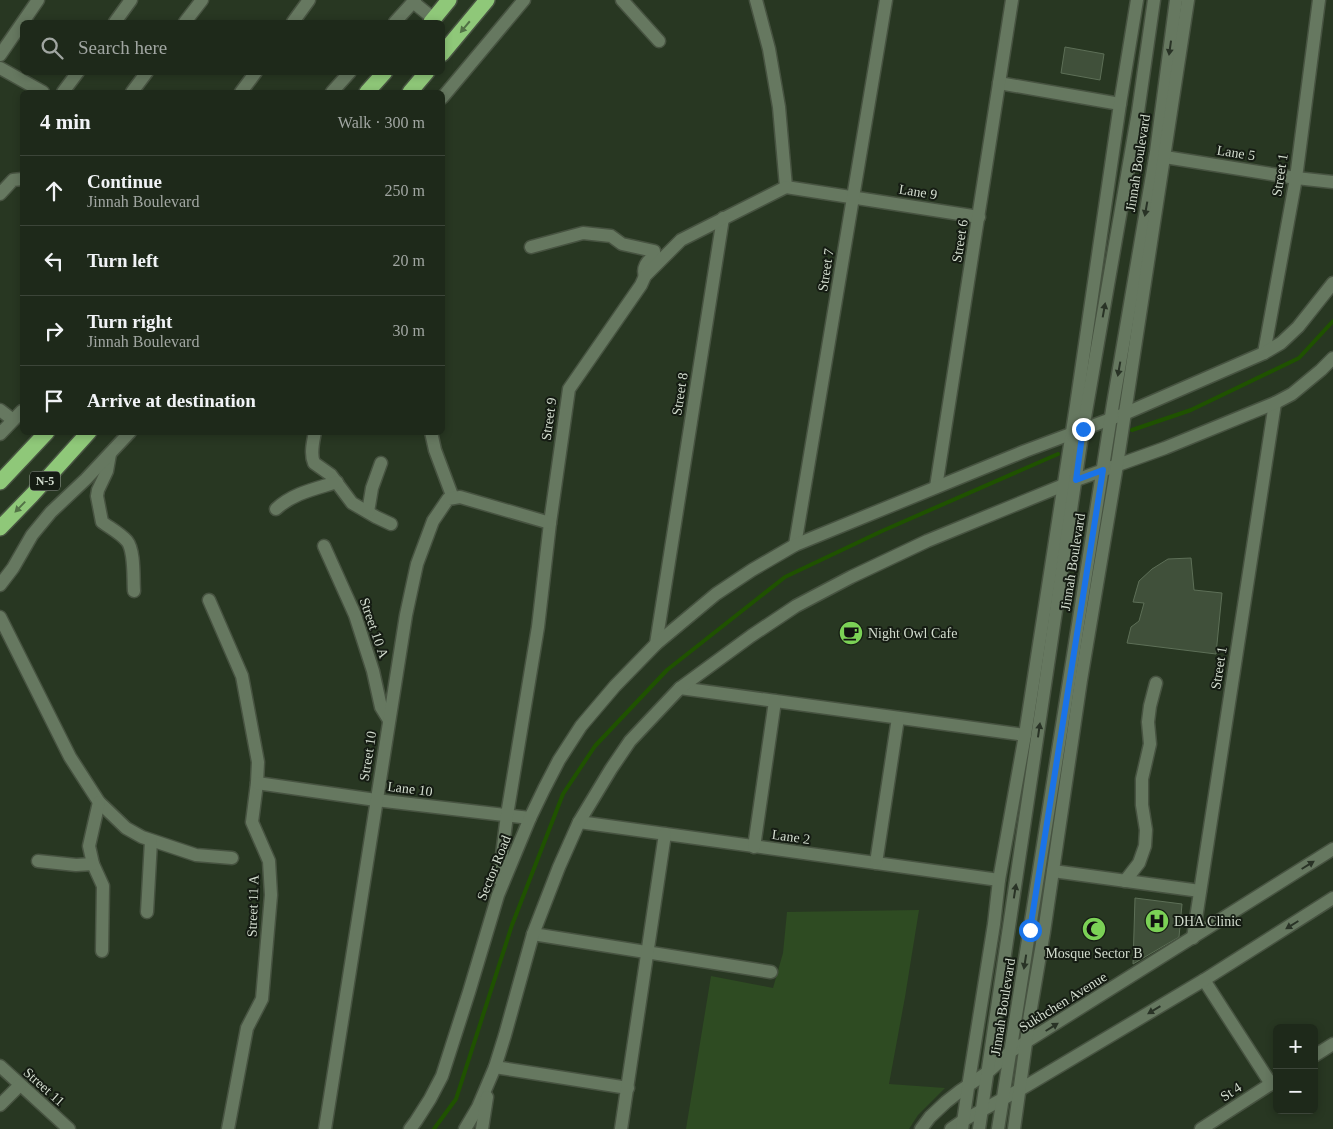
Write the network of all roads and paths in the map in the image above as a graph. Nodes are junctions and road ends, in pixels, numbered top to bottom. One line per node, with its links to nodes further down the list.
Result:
1 (38, 0): 19 (street)
2 (131, 0): 20 (street)
3 (202, 0): 21 (street)
4 (309, 0): 22 (street)
5 (449, 0): 25 (highway)
6 (487, 0): 28 (highway, one-way to 28)
7 (524, 0): 45 (street)
8 (622, 0): 27 (street)
9 (756, 0): 51 (street)
10 (886, 0): 53 (street, Street 7)
11 (1012, 0): 37 (street, Street 6)
12 (1176, 0): 18 (street, Jinnah Boulevard)
13 (1188, 0): 18 (street)
14 (1319, 0): 48 (street, Street 1)
15 (414, 1): 23 (street); 24 (street)
16 (1136, 5): 17 (street); 46 (street)
17 (1153, 6): 67 (street, Jinnah Boulevard, one-way to 17)
18 (1180, 16): 47 (street); 65 (street, Jinnah Boulevard, one-way to 65)
19 (24, 20)
20 (116, 20)
21 (187, 20)
22 (294, 20)
23 (397, 20)
24 (431, 20)
25 (433, 20)
26 (20, 26): 29 (street)
27 (659, 41)
28 (445, 50)
29 (0, 55)
30 (0, 68): 38 (street)
31 (76, 75): 39 (street)
32 (145, 75): 40 (street)
33 (254, 75): 41 (street)
34 (347, 75): 42 (street)
35 (382, 75): 43 (highway)
36 (424, 75): 44 (highway)
37 (999, 83): 46 (street); 54 (street, Street 6)
38 (39, 90)
39 (64, 90)
40 (134, 90)
41 (242, 90)
42 (334, 90)
43 (369, 90)
44 (412, 90)
45 (445, 94)
46 (1120, 104): 67 (street)
47 (1165, 157): 48 (street, Lane 5); 64 (street)
48 (1296, 178): 50 (street, Lane 5); 59 (street, Street 1)
49 (20, 179): 52 (street)
50 (1333, 182)
51 (786, 187): 53 (street); 55 (street)
52 (0, 194)
53 (853, 197): 54 (street, Lane 9); 89 (street, Street 7)
54 (979, 217): 82 (street, Street 6)
55 (723, 218): 57 (street, Street 9); 95 (street, Street 8)
56 (531, 247): 57 (street)
57 (645, 276): 86 (street, Street 9)
58 (1333, 283): 59 (street, Sector Road)
59 (1264, 353): 64 (street, Sector Road)
60 (1333, 358): 61 (street)
61 (1275, 403): 76 (street); 119 (street, Street 1)
62 (0, 410): 66 (street)
63 (20, 413): 66 (street)
64 (1124, 414): 65 (street, Sector Road); 76 (street)
65 (1111, 419): 67 (street, Sector Road); 77 (street, Jinnah Boulevard)
66 (13, 420): 68 (street)
67 (1077, 431): 78 (street, Jinnah Boulevard); 81 (street); 82 (street, Sector Road)
68 (0, 434)
69 (44, 435): 79 (highway, N-5)
70 (86, 435): 88 (highway, N-5, one-way to 88)
71 (127, 435): 74 (street)
72 (314, 435): 80 (street)
73 (432, 435): 83 (street)
74 (110, 454): 91 (street); 92 (street)
75 (381, 463): 85 (street)
76 (1117, 465): 77 (street); 116 (street)
77 (1103, 470): 78 (street); 125 (street, Jinnah Boulevard)
78 (1076, 480): 81 (street); 124 (street, Jinnah Boulevard, one-way to 78)
79 (0, 482)
80 (337, 482): 84 (street); 85 (street)
81 (1063, 486): 97 (street); 101 (street)
82 (936, 487): 89 (street, Sector Road)
83 (454, 498): 86 (street); 100 (street, Street 10)
84 (276, 509)
85 (368, 512): 87 (street)
86 (550, 523): 105 (street, Street 9)
87 (391, 524)
88 (0, 528)
89 (795, 545): 95 (street, Sector Road)
90 (324, 546): 100 (street, Street 10 A)
91 (0, 584)
92 (134, 591)
93 (209, 600): 102 (street, Street 11 A)
94 (0, 617): 104 (street)
95 (656, 644): 106 (street, Sector Road)
96 (1156, 682): 118 (street)
97 (680, 688): 98 (street); 107 (street)
98 (775, 701): 99 (street); 110 (street)
99 (898, 718): 101 (street); 115 (street)
100 (389, 720): 103 (street, Street 10)
101 (1025, 735): 117 (street)
102 (258, 783): 103 (street, Lane 10); 152 (street, Street 11 A)
103 (376, 800): 105 (street, Lane 10); 153 (street, Street 10)
104 (99, 802): 109 (street); 114 (street)
105 (507, 815): 106 (street, Lane 10); 120 (street, Street 9)
106 (530, 818): 120 (street, Sector Road)
107 (579, 822): 108 (street, Lane 2); 127 (street)
108 (665, 834): 110 (street, Lane 2); 130 (street)
109 (151, 840): 112 (street); 122 (street)
110 (754, 847): 115 (street, Lane 2)
111 (1333, 847): 128 (street, Sukhchen Avenue, one-way to 111)
112 (232, 858)
113 (38, 861): 114 (street)
114 (93, 864): 129 (street)
115 (876, 864): 117 (street, Lane 2)
116 (1053, 871): 118 (street); 126 (street)
117 (999, 880): 123 (street)
118 (1125, 881): 119 (street)
119 (1200, 891): 128 (street, Street 1)
120 (498, 895): 154 (street, Sector Road)
121 (1333, 898): 132 (street, one-way to 132)
122 (147, 912)
123 (994, 924): 124 (street); 144 (street)
124 (1009, 929): 139 (street, Jinnah Boulevard)
125 (1030, 930): 126 (street); 135 (street, Jinnah Boulevard, one-way to 135)
126 (1044, 932): 133 (street)
127 (533, 934): 130 (street); 138 (street)
128 (1193, 938): 133 (street, Sukhchen Avenue, one-way to 128)
129 (102, 951)
130 (648, 952): 131 (street); 145 (street)
131 (771, 972)
132 (1204, 980): 140 (street); 146 (street, one-way to 146)
133 (1026, 1043): 135 (street, Sukhchen Avenue); 146 (street)
134 (1333, 1044): 136 (street)
135 (1010, 1052): 139 (street, Sukhchen Avenue); 147 (street, Jinnah Boulevard)
136 (1318, 1053)
137 (0, 1066): 143 (street, Street 11)
138 (494, 1067): 141 (street); 145 (street)
139 (988, 1072): 144 (street, Sukhchen Avenue); 149 (street, Jinnah Boulevard)
140 (1273, 1081)
141 (489, 1082): 155 (street); 156 (street)
142 (1273, 1083): 163 (street, St 4)
143 (20, 1085): 148 (street); 151 (street, Street 11)
144 (969, 1086): 150 (street); 158 (street, Sukhchen Avenue)
145 (628, 1088): 157 (street)
146 (1021, 1089): 147 (street); 162 (street)
147 (1003, 1098): 149 (street); 161 (street, Jinnah Boulevard)
148 (0, 1105)
149 (982, 1110): 150 (street); 160 (street, Jinnah Boulevard)
150 (963, 1124): 159 (street)
151 (69, 1129)
152 (228, 1129)
153 (324, 1129)
154 (410, 1129)
155 (465, 1129)
156 (482, 1129)
157 (621, 1129)
158 (921, 1129)
159 (951, 1129)
160 (979, 1129)
161 (998, 1129)
162 (1014, 1129)
163 (1201, 1129)

